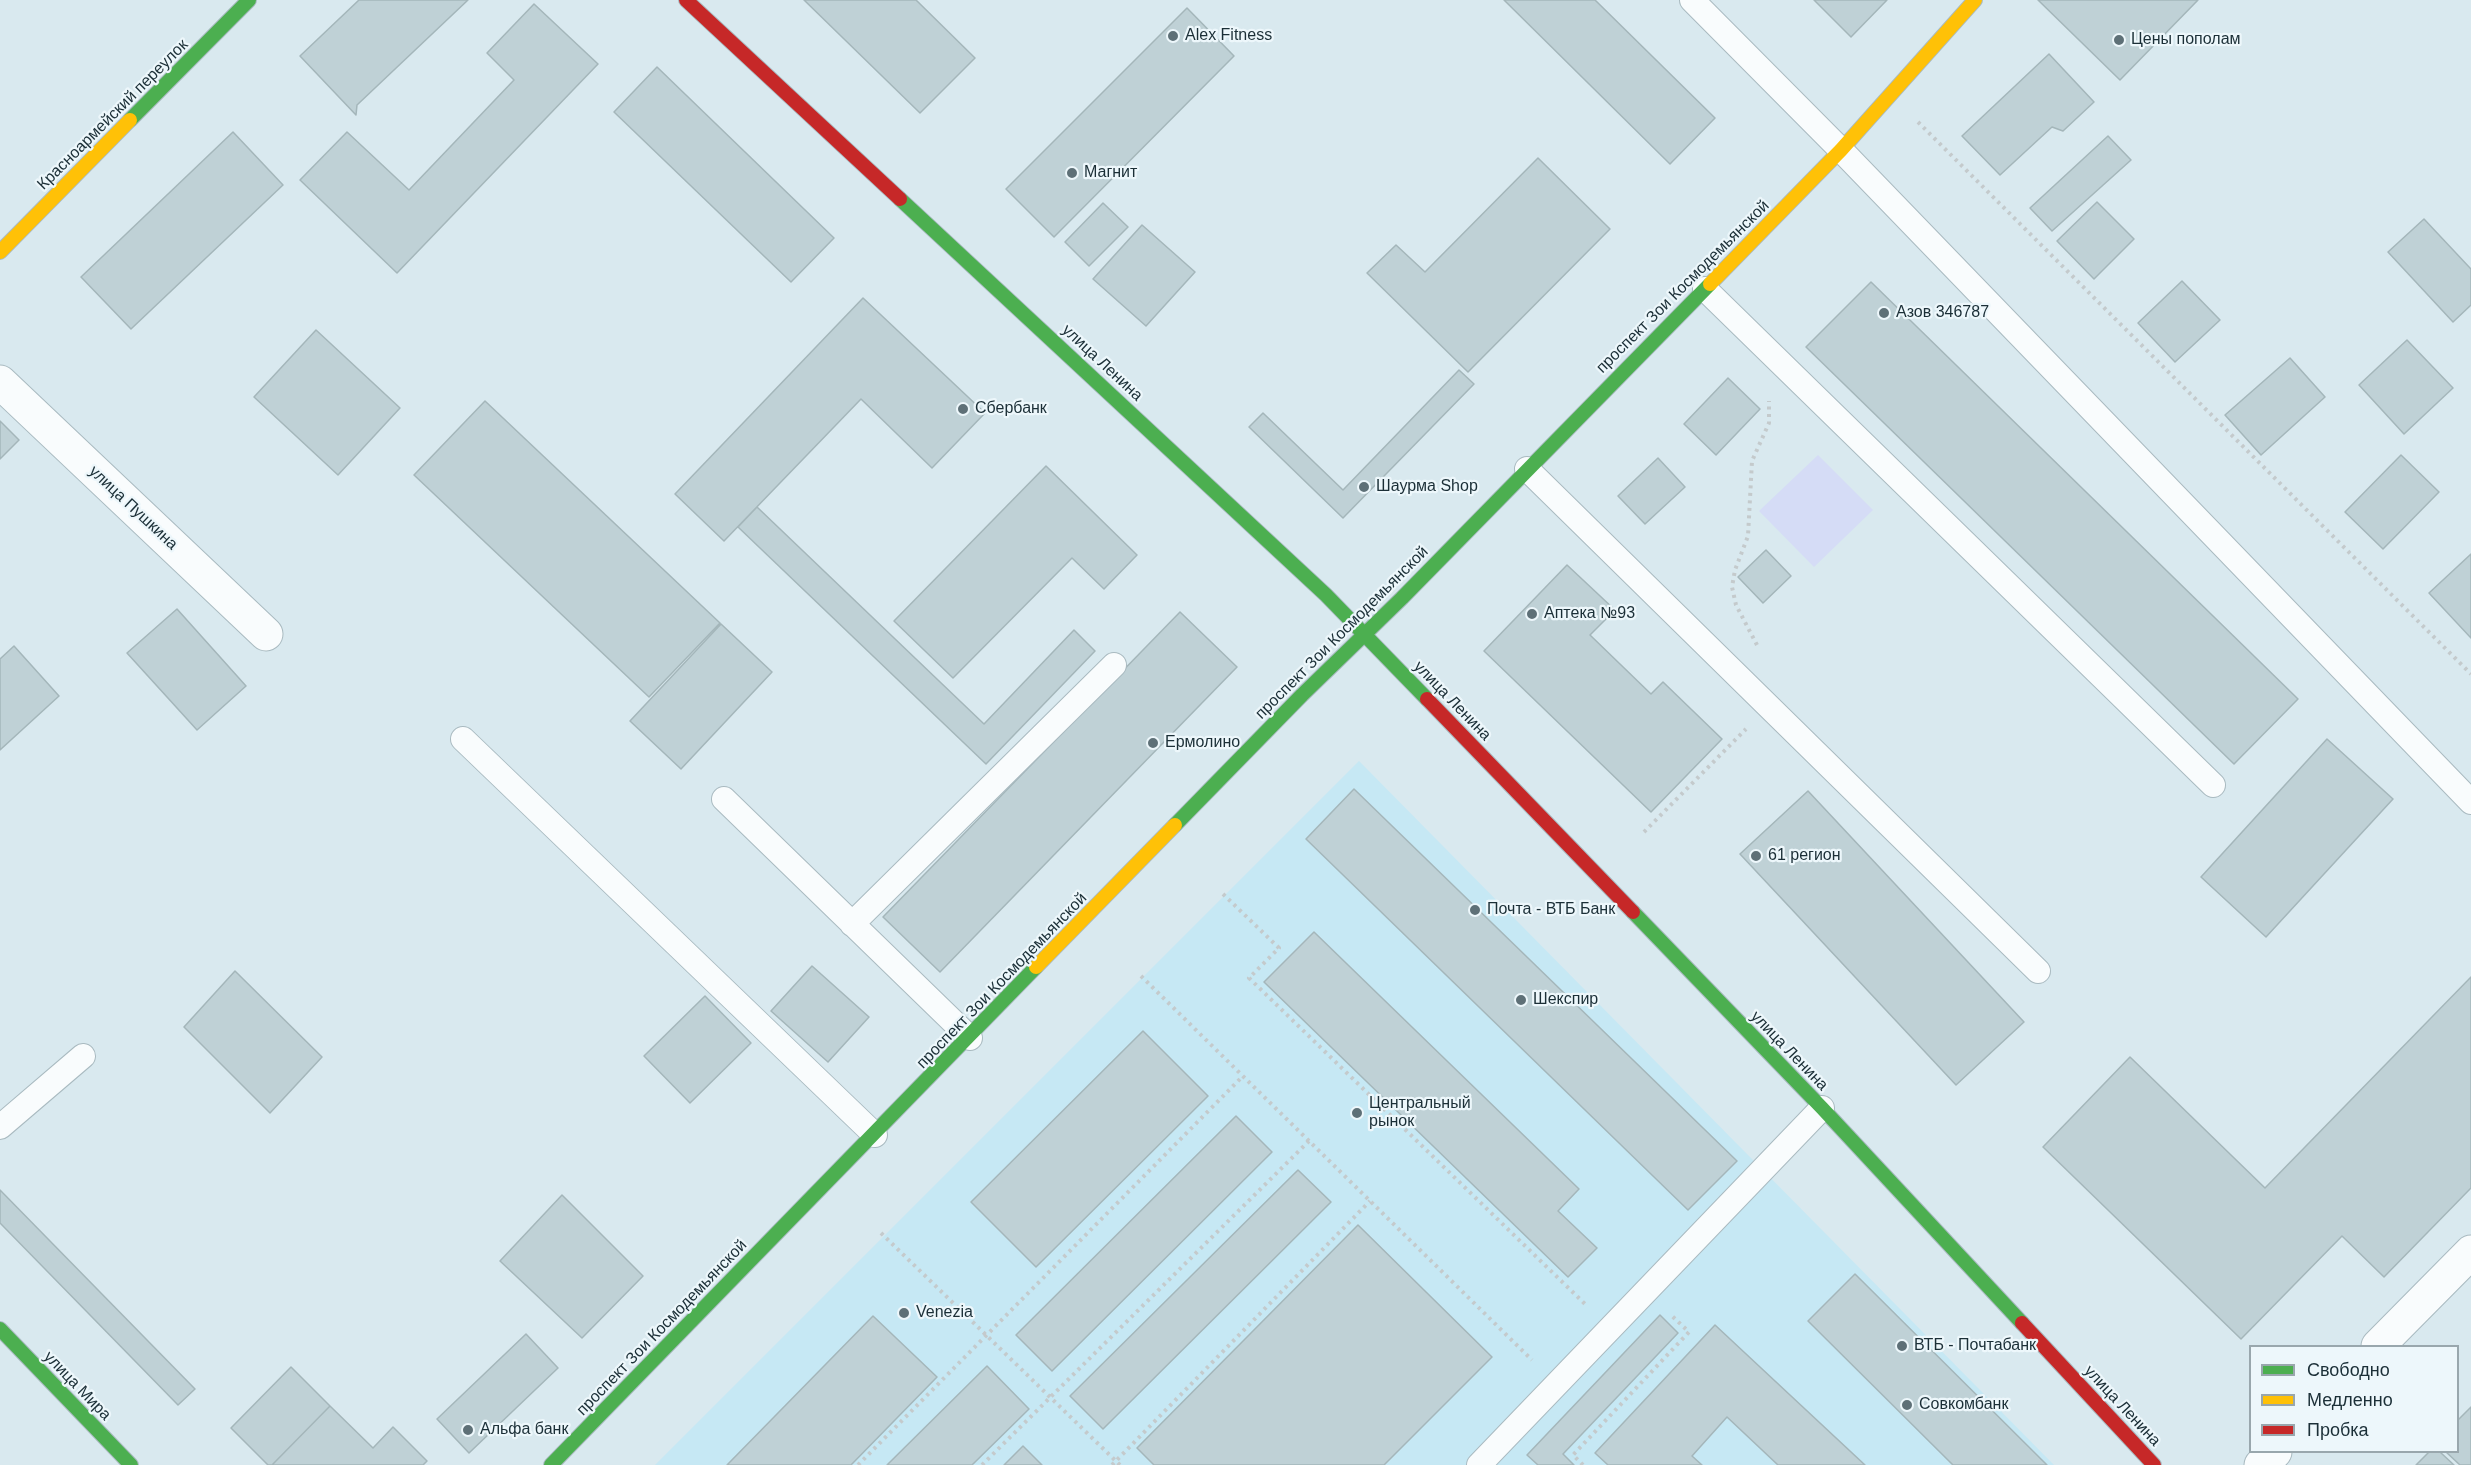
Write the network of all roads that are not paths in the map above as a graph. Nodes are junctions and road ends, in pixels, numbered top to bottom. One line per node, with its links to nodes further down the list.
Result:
1 (249, 0): 6 (street, Красноармейский переулок)
2 (686, 0): 11 (street, улица Ленина)
3 (1692, 0): 5 (lane)
4 (1975, 0): 5 (street, проспект Зои Космодемьянской)
5 (1841, 150): 7 (street, проспект Зои Космодемьянской); 16 (lane)
6 (0, 252)
7 (1705, 288): 9 (street, проспект Зои Космодемьянской); 14 (lane)
8 (0, 382): 10 (street, улица Пушкина)
9 (1527, 469): 11 (street, проспект Зои Космодемьянской); 18 (lane)
10 (266, 634)
11 (1365, 634): 19 (street, проспект Зои Космодемьянской); 21 (street, улица Ленина)
12 (1114, 664): 17 (lane)
13 (463, 739): 23 (lane)
14 (2213, 785)
15 (724, 799): 17 (lane)
16 (2471, 802)
17 (852, 924): 19 (lane)
18 (2038, 971)
19 (970, 1038): 23 (street, проспект Зои Космодемьянской)
20 (83, 1056): 22 (lane)
21 (1822, 1108): 30 (lane); 31 (street, улица Ленина)
22 (0, 1127)
23 (875, 1135): 29 (street, проспект Зои Космодемьянской)
24 (2471, 1252): 26 (street)
25 (0, 1329): 28 (street, улица Мира)
26 (2380, 1345)
27 (2274, 1453): 32 (street)
28 (131, 1465)
29 (551, 1465)
30 (1479, 1465)
31 (2154, 1465)
32 (2261, 1465)

